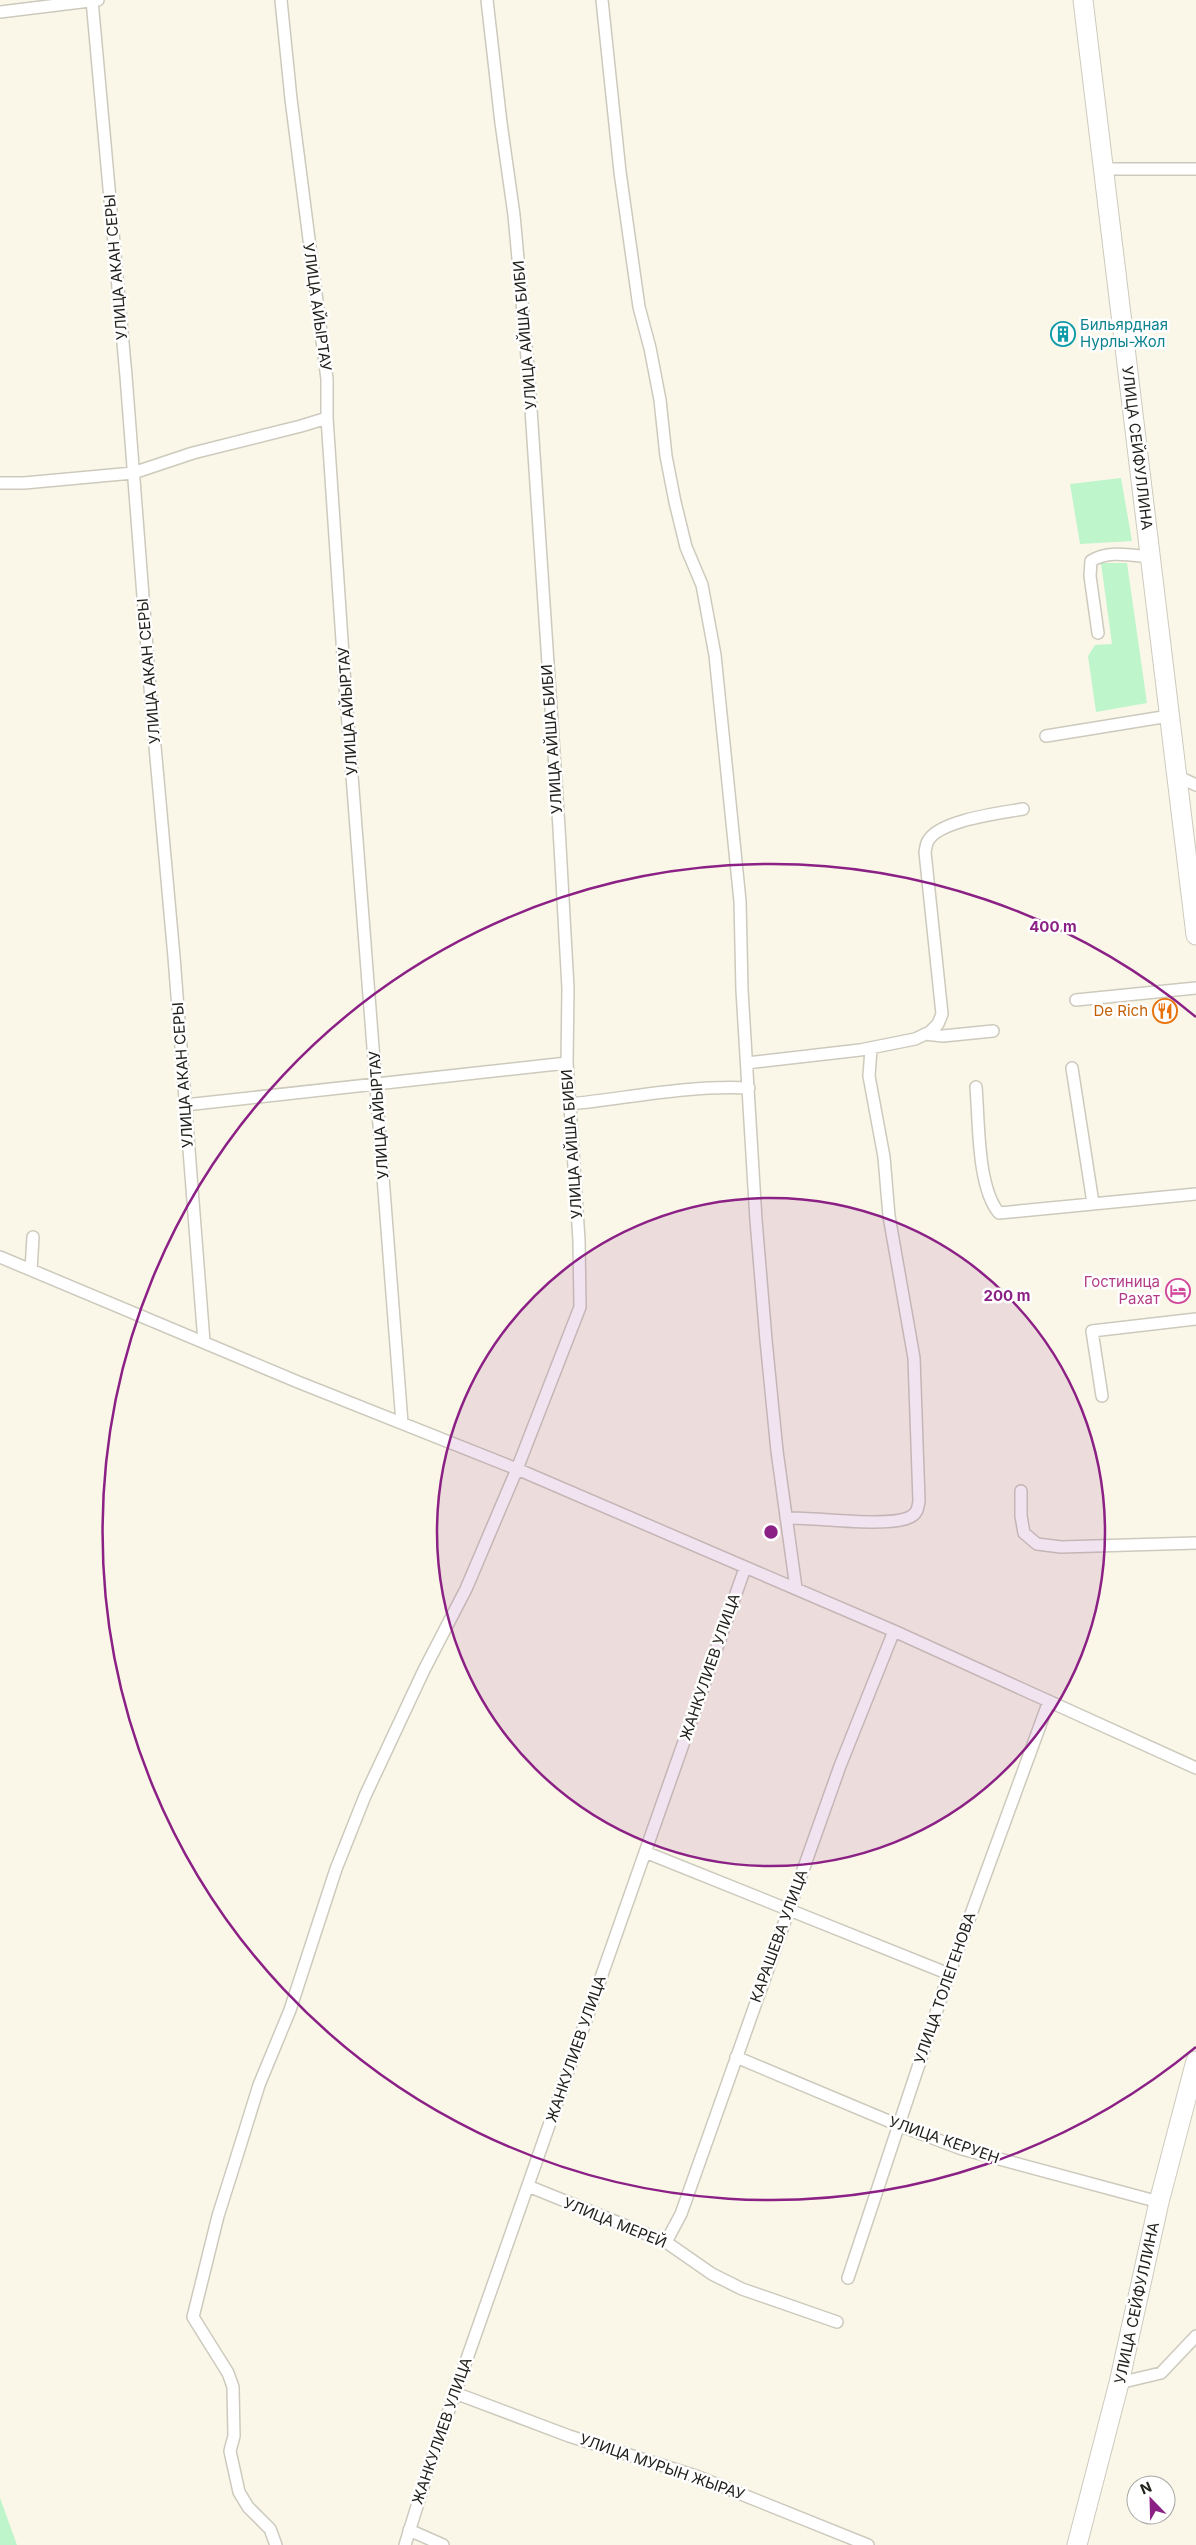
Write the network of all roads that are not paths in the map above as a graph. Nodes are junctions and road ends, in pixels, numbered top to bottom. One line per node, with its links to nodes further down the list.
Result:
1 (94, 0): 6 (street); 10 (street, УЛИЦА АКАН СЕРЫ)
2 (282, 0): 9 (street, УЛИЦА АЙЫРТАУ)
3 (487, 0): 25 (street, УЛИЦА АЙША БИБИ)
4 (602, 0): 26 (street)
5 (1083, 0): 7 (main road, УЛИЦА СЕЙФУЛЛИНА)
6 (0, 12)
7 (1103, 169): 8 (street); 12 (main road, УЛИЦА СЕЙФУЛЛИНА)
8 (1196, 169)
9 (327, 418): 10 (street); 28 (street, УЛИЦА АЙЫРТАУ)
10 (133, 473): 11 (street); 32 (street, УЛИЦА АКАН СЕРЫ)
11 (0, 482)
12 (1150, 557): 13 (street); 14 (main road, УЛИЦА СЕЙФУЛЛИНА)
13 (1098, 632)
14 (1169, 716): 15 (street); 16 (main road, УЛИЦА СЕЙФУЛЛИНА)
15 (1046, 736)
16 (1177, 776): 17 (street); 19 (main road, УЛИЦА СЕЙФУЛЛИНА)
17 (1196, 785)
18 (1023, 809): 23 (street)
19 (1196, 935)
20 (1196, 988): 21 (street)
21 (1076, 1000)
22 (993, 1031): 23 (street)
23 (925, 1034): 24 (street)
24 (870, 1049): 26 (street); 44 (street)
25 (566, 1063): 28 (street); 31 (street, УЛИЦА АЙША БИБИ)
26 (747, 1064): 30 (street)
27 (1072, 1068): 34 (street)
28 (377, 1083): 32 (street); 41 (street, УЛИЦА АЙЫРТАУ)
29 (976, 1087): 34 (street)
30 (749, 1088): 31 (street); 44 (street)
31 (570, 1104): 42 (street, УЛИЦА АЙША БИБИ)
32 (185, 1105): 39 (street, УЛИЦА АКАН СЕРЫ)
33 (1196, 1194): 34 (street)
34 (1093, 1203)
35 (33, 1237): 37 (street)
36 (0, 1257): 37 (street)
37 (31, 1270): 39 (street)
38 (1196, 1319): 40 (street)
39 (204, 1342): 41 (street)
40 (1102, 1396)
41 (402, 1423): 42 (street)
42 (517, 1469): 46 (street); 66 (street, УЛИЦА АЙША БИБИ)
43 (1021, 1491): 45 (street)
44 (786, 1518): 47 (street)
45 (1196, 1543)
46 (745, 1568): 47 (street); 51 (street, ЖАНКУЛИЕВ УЛИЦА)
47 (796, 1588): 48 (street)
48 (894, 1631): 49 (street); 52 (street, КАРАШЕВА УЛИЦА)
49 (1049, 1701): 50 (street); 53 (street, УЛИЦА ТОЛЕГЕНОВА)
50 (1196, 1768)
51 (645, 1852): 52 (street); 57 (street, ЖАНКУЛИЕВ УЛИЦА)
52 (789, 1911): 53 (street); 54 (street, КАРАШЕВА УЛИЦА)
53 (949, 1974): 56 (street, УЛИЦА ТОЛЕГЕНОВА)
54 (736, 2057): 56 (street, УЛИЦА КЕРУЕН); 59 (street, КАРАШЕВА УЛИЦА)
55 (1196, 2061): 58 (main road, УЛИЦА СЕЙФУЛЛИНА)
56 (898, 2125): 58 (street, УЛИЦА КЕРУЕН); 60 (street, УЛИЦА ТОЛЕГЕНОВА)
57 (528, 2186): 59 (street, УЛИЦА МЕРЕЙ); 64 (street, ЖАНКУЛИЕВ УЛИЦА)
58 (1159, 2202): 63 (main road, УЛИЦА СЕЙФУЛЛИНА)
59 (666, 2242): 61 (street, УЛИЦА МЕРЕЙ)
60 (848, 2278)
61 (837, 2322)
62 (1196, 2336): 63 (street)
63 (1119, 2383): 70 (main road, УЛИЦА СЕЙФУЛЛИНА)
64 (455, 2394): 65 (street, ЖАНКУЛИЕВ УЛИЦА); 69 (street, УЛИЦА МУРЫН ЖЫРАУ)
65 (409, 2530): 67 (street, ЖАНКУЛИЕВ УЛИЦА); 68 (street)
66 (276, 2545)
67 (405, 2545)
68 (443, 2545)
69 (868, 2545)
70 (1077, 2545)

